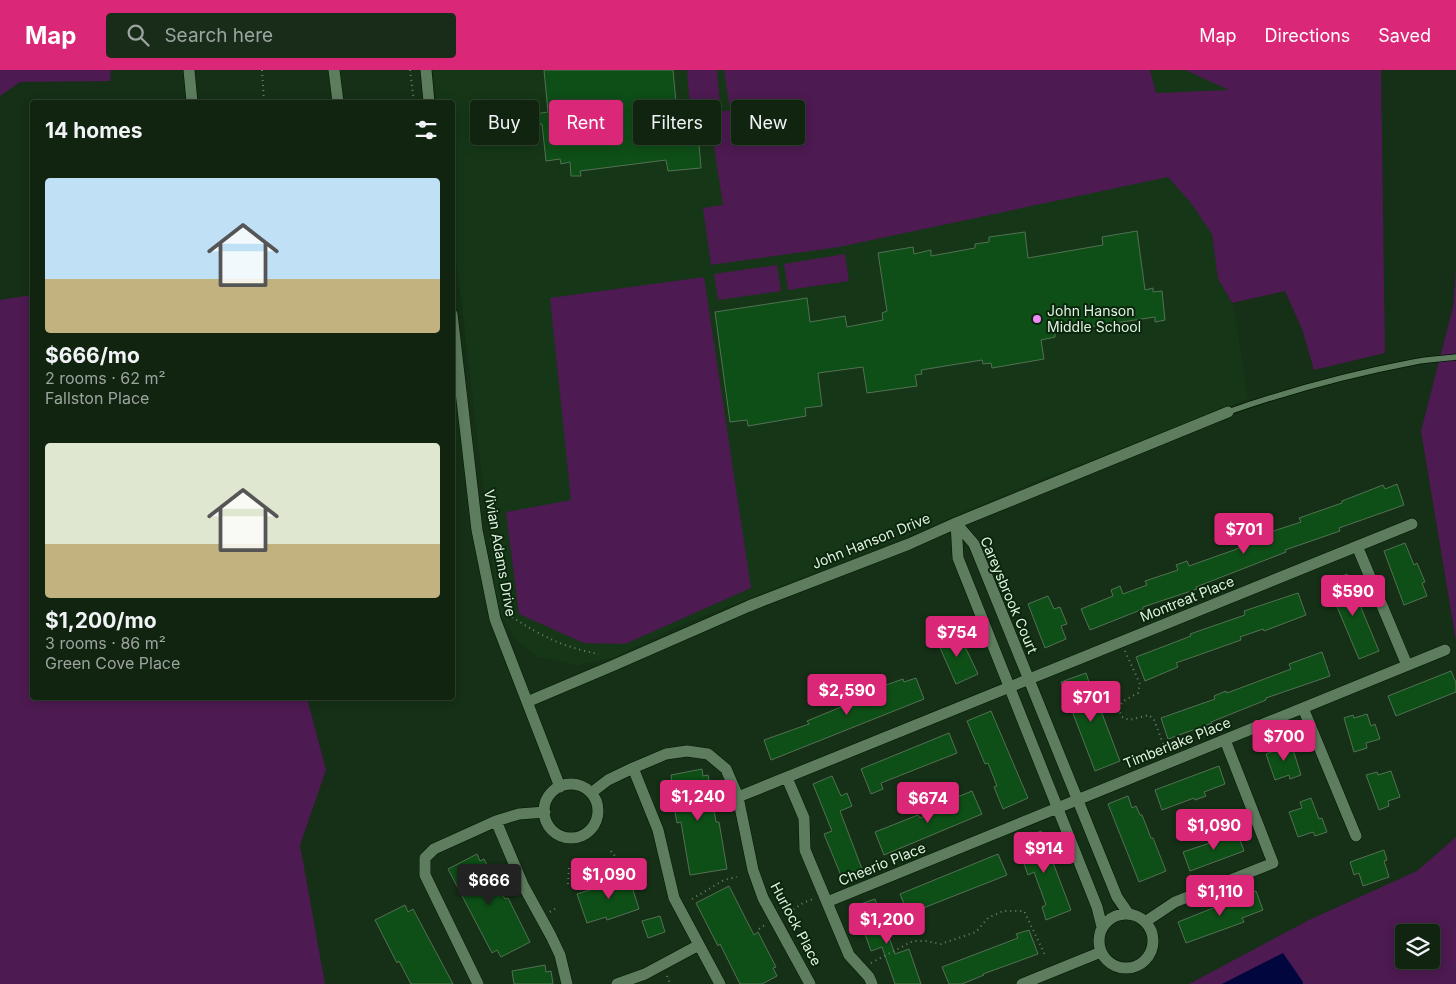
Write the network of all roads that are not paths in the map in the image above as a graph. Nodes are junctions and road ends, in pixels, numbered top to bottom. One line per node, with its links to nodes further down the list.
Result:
1 (189, 70): 4 (street)
2 (334, 70): 5 (street)
3 (426, 70): 6 (street)
4 (192, 100)
5 (338, 100)
6 (429, 100)
7 (455, 340): 17 (street, Vivian Adams Drive)
8 (1456, 358): 9 (lane)
9 (1228, 412): 10 (street, John Hanson Drive)
10 (956, 523): 15 (street, Careysbrook Court); 16 (street, Careysbrook Court); 17 (street, John Hanson Drive)
11 (1412, 524): 12 (street, Montreat Place)
12 (1357, 546): 14 (street); 15 (street, Montreat Place)
13 (1445, 650): 14 (street, Timberlake Place)
14 (1407, 665): 18 (street, Timberlake Place)
15 (1029, 680): 16 (street, Montreat Place); 25 (street, Careysbrook Court)
16 (1010, 688): 21 (street, Montreat Place); 26 (street, Careysbrook Court)
17 (527, 702): 22 (street, Vivian Adams Drive)
18 (1303, 708): 19 (street, Timberlake Place); 29 (street)
19 (1225, 740): 25 (street, Timberlake Place); 32 (street)
20 (633, 768): 23 (street, Hurlock Place); 24 (street, Hurlock Place); 34 (street)
21 (787, 778): 24 (street, Montreat Place); 30 (street)
22 (560, 787): 23 (street); 27 (street)
23 (591, 793): 27 (street)
24 (738, 797): 36 (street, Hurlock Place)
25 (1078, 800): 26 (street, Timberlake Place); 31 (street, Careysbrook Court)
26 (1058, 808): 30 (street, Cheerio Place); 33 (street, Careysbrook Court)
27 (545, 812): 28 (street)
28 (496, 821): 37 (street); 38 (street)
29 (1356, 836)
30 (826, 898): 41 (street)
31 (1128, 913): 32 (street); 33 (street)
32 (1145, 922): 35 (street)
33 (1102, 927): 35 (street)
34 (699, 945): 39 (street); 40 (street)
35 (1101, 952): 42 (street)
36 (806, 982)
37 (478, 984)
38 (567, 984)
39 (617, 984)
40 (720, 984)
41 (872, 984)
42 (1022, 984)

